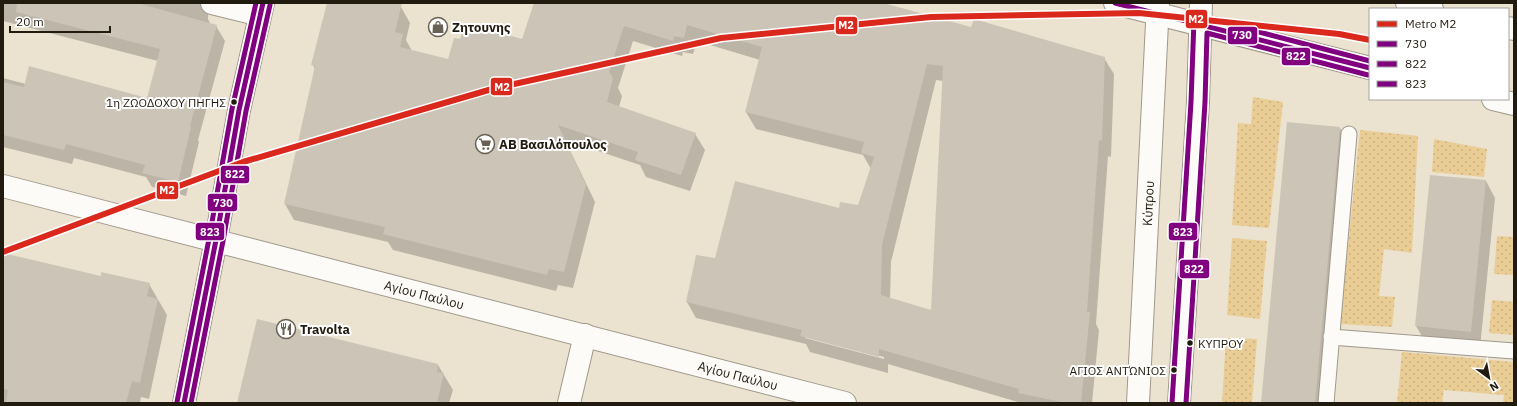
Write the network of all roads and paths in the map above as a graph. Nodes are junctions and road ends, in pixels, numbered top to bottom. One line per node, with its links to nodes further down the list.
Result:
1 (212, 3): 7 (street)
2 (1115, 3): 5 (street)
3 (1201, 3): 8 (street)
4 (1407, 3): 6 (street)
5 (1158, 8): 8 (street); 21 (street, Κύπρου)
6 (1428, 8)
7 (261, 9): 14 (street)
8 (1200, 24): 9 (street); 22 (street)
9 (1369, 68)
10 (1497, 100): 11 (street)
11 (1514, 104)
12 (1349, 134): 16 (lane)
13 (3, 186): 14 (street, Αγίου Παύλου)
14 (216, 240): 15 (street, Αγίου Παύλου); 18 (street)
15 (585, 335): 19 (street); 20 (street, Αγίου Παύλου)
16 (1332, 337): 17 (lane); 23 (lane)
17 (1514, 351)
18 (184, 403)
19 (569, 403)
20 (845, 403)
21 (1138, 403)
22 (1179, 403)
23 (1326, 403)

